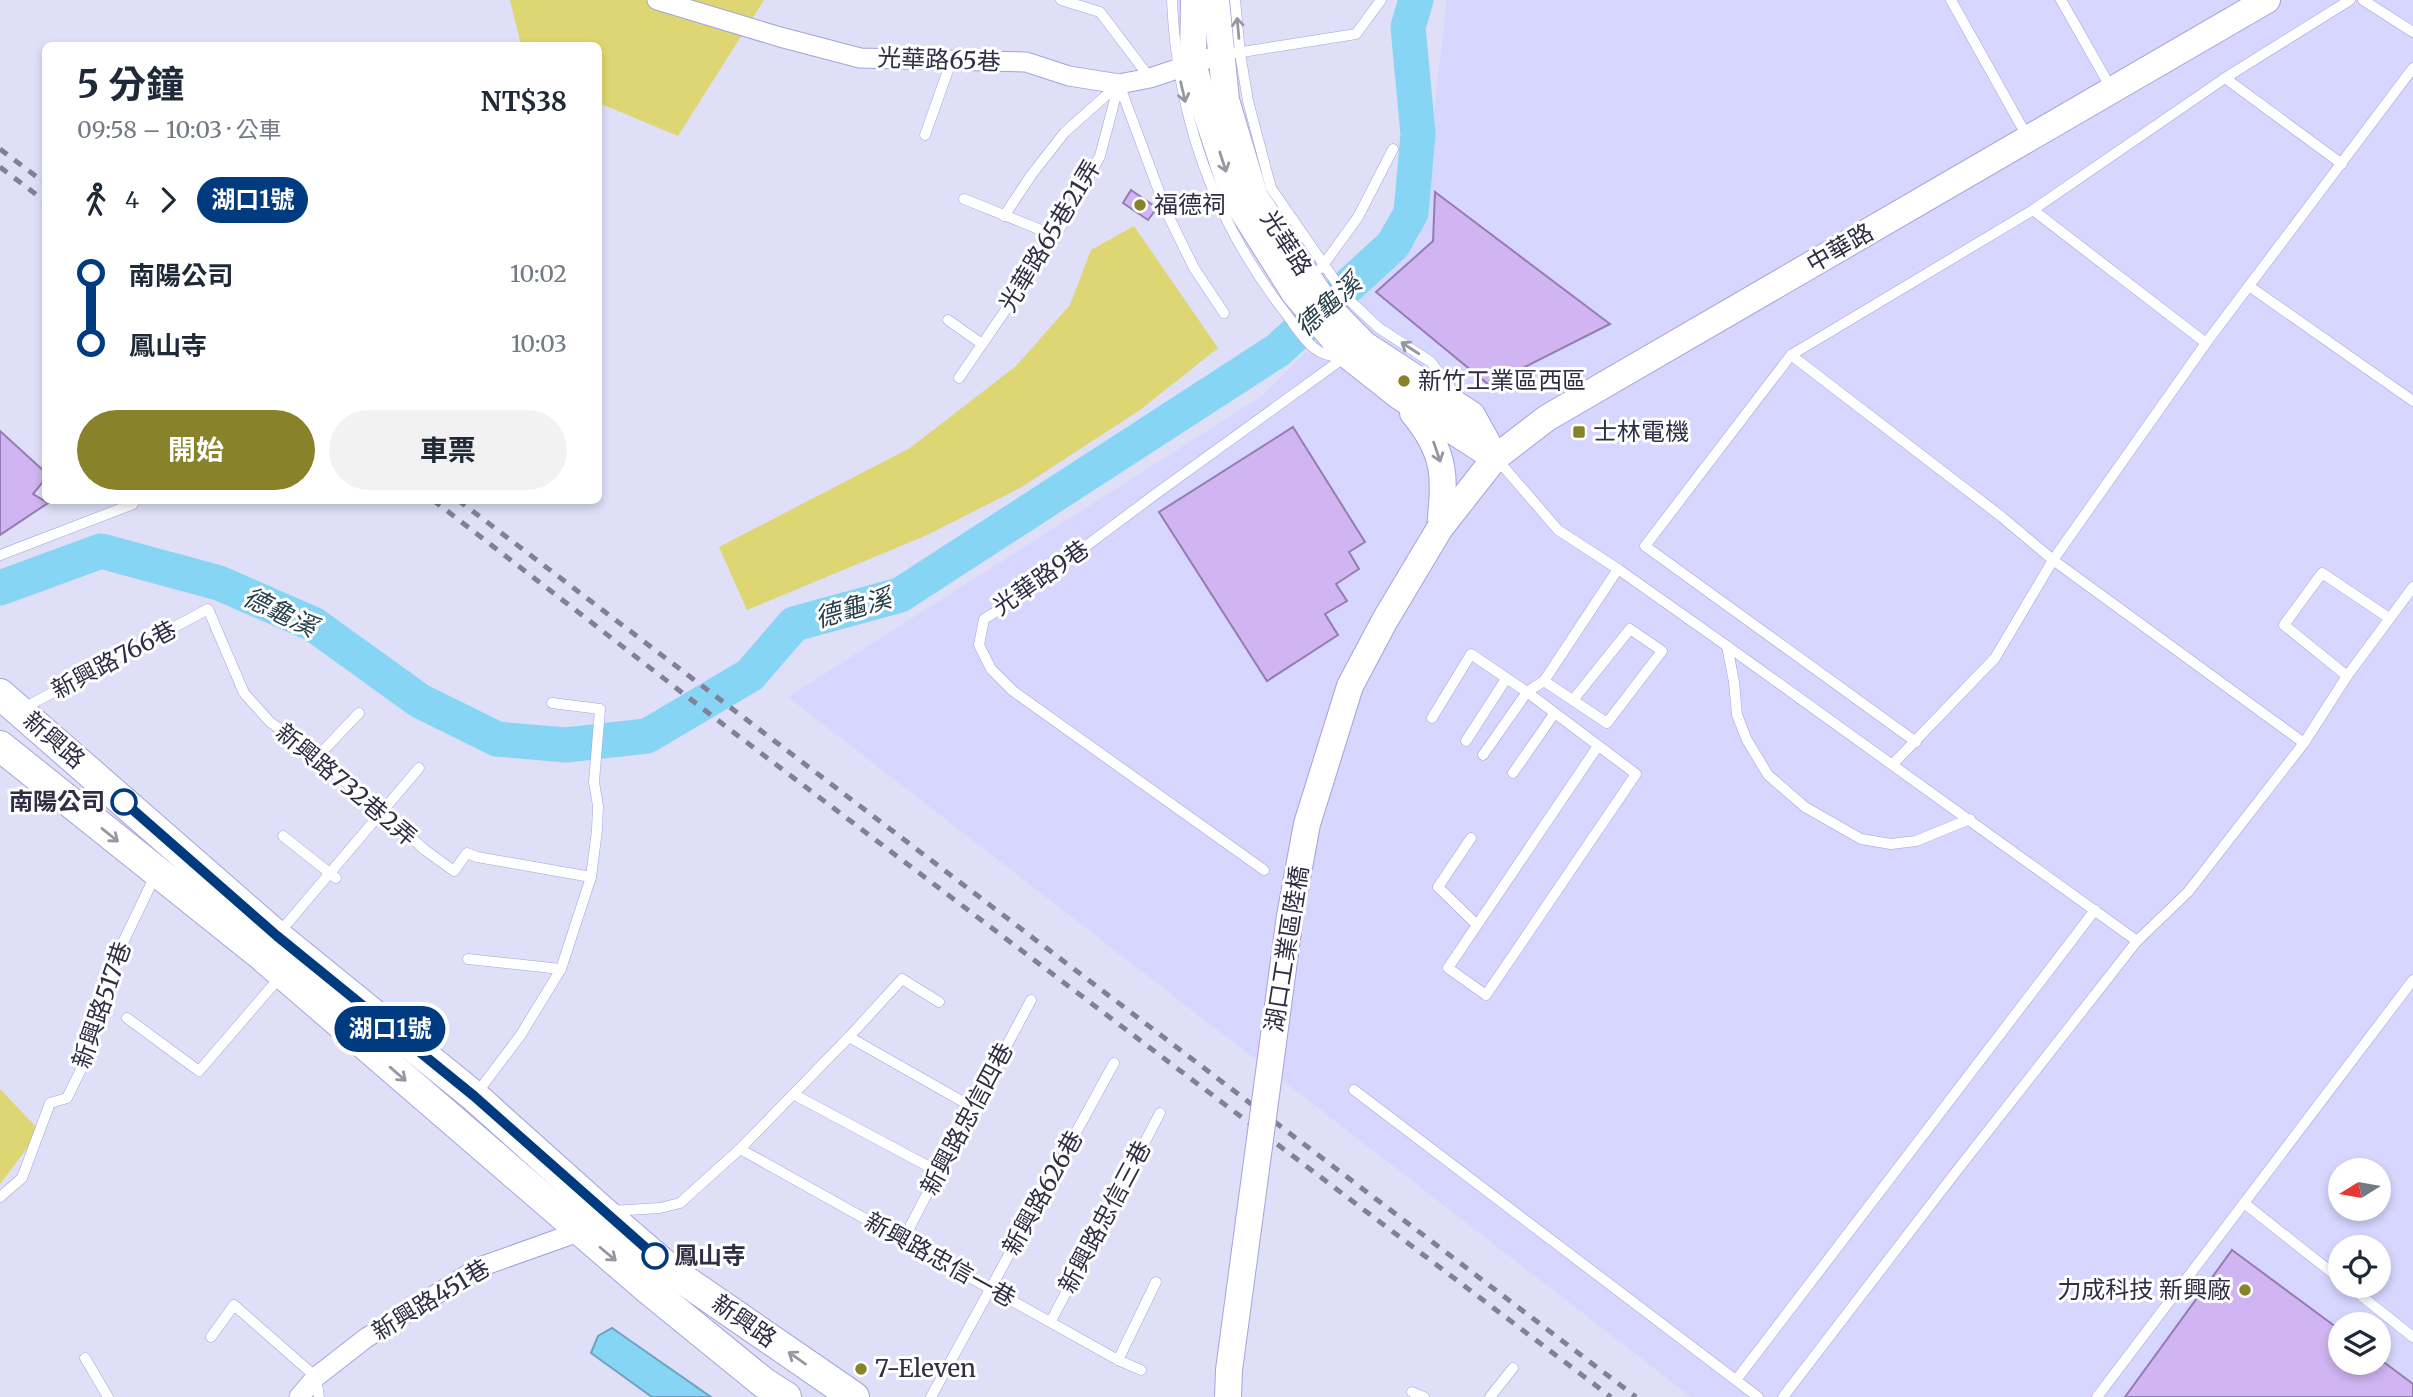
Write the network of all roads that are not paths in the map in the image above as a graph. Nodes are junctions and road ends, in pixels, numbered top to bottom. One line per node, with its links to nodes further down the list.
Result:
1 (657, 0): 15 (street, 光華路65巷)
2 (1061, 0): 18 (lane)
3 (1172, 0): 16 (lane, 光華路)
4 (1194, 0): 16 (street, 光華路)
5 (1216, 0): 14 (street, 光華路)
6 (1236, 0): 14 (lane, 光華路, one-way to 6)
7 (1381, 0): 14 (lane)
8 (1951, 0): 23 (lane)
9 (2060, 0): 21 (lane)
10 (2267, 0): 21 (street, 中華路)
11 (2350, 0): 19 (lane)
12 (2364, 0): 13 (lane)
13 (2413, 32)
14 (1231, 54): 16 (street, 光華路65巷); 30 (street, 光華路)
15 (951, 62): 20 (street, 光華路65巷); 22 (lane)
16 (1185, 65): 18 (street, 光華路65巷); 30 (street, 光華路, one-way to 30)
17 (2413, 68): 25 (lane)
18 (1150, 78): 20 (street, 光華路65巷)
19 (2225, 78): 25 (lane); 27 (lane)
20 (1119, 84): 28 (lane); 29 (lane, 光華路65巷21弄); 32 (lane)
21 (2112, 90): 23 (street, 中華路)
22 (925, 135)
23 (2028, 139): 42 (street, 中華路)
24 (1393, 149): 30 (lane)
25 (2342, 164): 31 (lane)
26 (964, 198): 28 (lane)
27 (2033, 210): 35 (lane); 38 (lane)
28 (1004, 216): 29 (lane)
29 (1056, 236): 36 (lane, 光華路65巷21弄)
30 (1310, 286): 34 (street, 光華路); 34 (lane, 光華路)
31 (2249, 286): 35 (lane); 41 (lane)
32 (1224, 313)
33 (948, 320): 36 (lane)
34 (1328, 320): 37 (street, 光華路); 42 (street, 光華路, one-way to 34)
35 (2206, 343): 46 (lane)
36 (982, 344): 39 (lane, 光華路65巷21弄)
37 (1347, 355): 40 (street, 光華路); 76 (lane, 光華路9巷)
38 (1791, 355): 46 (lane); 63 (lane)
39 (959, 378)
40 (1399, 396): 42 (street, 光華路); 44 (street, one-way to 44)
41 (2413, 401)
42 (1495, 458): 44 (street, 中華路); 47 (lane)
43 (133, 504): 45 (lane)
44 (1440, 528): 124 (street, 湖口工業區陸橋, bridge)
45 (0, 555)
46 (2053, 560): 63 (lane); 64 (lane)
47 (1618, 569): 51 (lane); 54 (lane)
48 (2413, 587): 50 (lane)
49 (208, 609): 58 (lane, 新興路766巷); 68 (lane, 新興路732巷2弄)
50 (2389, 618): 52 (lane); 52 (lane)
51 (1727, 646): 69 (lane); 73 (lane)
52 (2347, 676): 64 (lane)
53 (1506, 679): 55 (lane); 61 (lane); 62 (lane)
54 (1544, 681): 55 (lane); 56 (lane)
55 (1527, 692): 60 (lane); 67 (lane)
56 (1573, 700): 56 (lane)
57 (552, 704): 79 (lane)
58 (7, 705): 83 (main road, 新興路)
59 (359, 713): 68 (lane)
60 (1554, 714): 66 (lane); 71 (lane)
61 (1432, 718)
62 (1466, 741)
63 (1916, 742): 69 (lane)
64 (2304, 743): 82 (lane)
65 (0, 746): 77 (main road, 新興路, one-way to 77)
66 (1598, 746): 81 (lane); 81 (lane)
67 (1483, 755)
68 (318, 756): 72 (lane, 新興路732巷2弄)
69 (1893, 764): 73 (lane)
70 (419, 768): 72 (lane)
71 (1513, 773)
72 (380, 815): 78 (lane); 79 (lane, 新興路732巷2弄)
73 (1970, 820): 80 (lane)
74 (283, 836): 78 (lane)
75 (1471, 838): 81 (lane)
76 (1264, 870)
77 (156, 873): 83 (main road, 新興路); 100 (lane, 新興路517巷)
78 (332, 876): 83 (lane)
79 (591, 877): 85 (lane)
80 (2095, 911): 82 (lane); 116 (lane)
81 (1476, 924)
82 (2137, 941): 128 (lane)
83 (268, 945): 86 (main road, 新興路); 95 (main road, 新興路)
84 (468, 959): 85 (lane)
85 (561, 969): 95 (lane)
86 (283, 974): 90 (lane); 102 (main road, 新興路, one-way to 102)
87 (2413, 980): 101 (lane)
88 (1031, 1000): 96 (lane, 新興路忠信四巷)
89 (939, 1002): 91 (lane)
90 (127, 1017)
91 (849, 1037): 94 (lane); 96 (lane)
92 (1114, 1063): 106 (lane, 新興路626巷)
93 (1354, 1090): 116 (lane)
94 (793, 1094): 98 (lane); 99 (lane)
95 (474, 1096): 102 (main road, 新興路)
96 (974, 1108): 99 (lane, 新興路忠信四巷)
97 (1160, 1113): 108 (lane, 新興路忠信三巷)
98 (740, 1149): 102 (lane); 103 (lane, 新興路忠信一巷)
99 (937, 1171): 103 (lane, 新興路忠信四巷)
100 (0, 1197)
101 (2244, 1203): 104 (lane); 129 (lane)
102 (592, 1221): 115 (street, 新興路451巷); 121 (main road, 新興路, one-way to 121); 122 (main road, 新興路, one-way to 102)
103 (904, 1239): 106 (lane, 新興路忠信一巷)
104 (2328, 1270)
105 (1156, 1282): 112 (lane)
106 (991, 1288): 108 (lane, 新興路忠信一巷); 123 (lane, 新興路626巷)
107 (2364, 1298): 110 (lane)
108 (1051, 1321): 112 (lane, 新興路忠信一巷)
109 (211, 1337): 115 (lane)
110 (2413, 1337)
111 (85, 1358): 118 (lane)
112 (1118, 1360): 114 (lane, 新興路忠信一巷)
113 (1513, 1368): 126 (lane)
114 (1141, 1370)
115 (316, 1377): 119 (street, 新興路451巷); 120 (lane)
116 (1736, 1380): 127 (lane)
117 (1412, 1392): 125 (lane)
118 (108, 1397)
119 (299, 1397)
120 (319, 1397)
121 (786, 1397)
122 (854, 1397)
123 (931, 1397)
124 (1227, 1397)
125 (1424, 1397)
126 (1490, 1397)
127 (1758, 1397)
128 (1783, 1397)
129 (2097, 1397)

